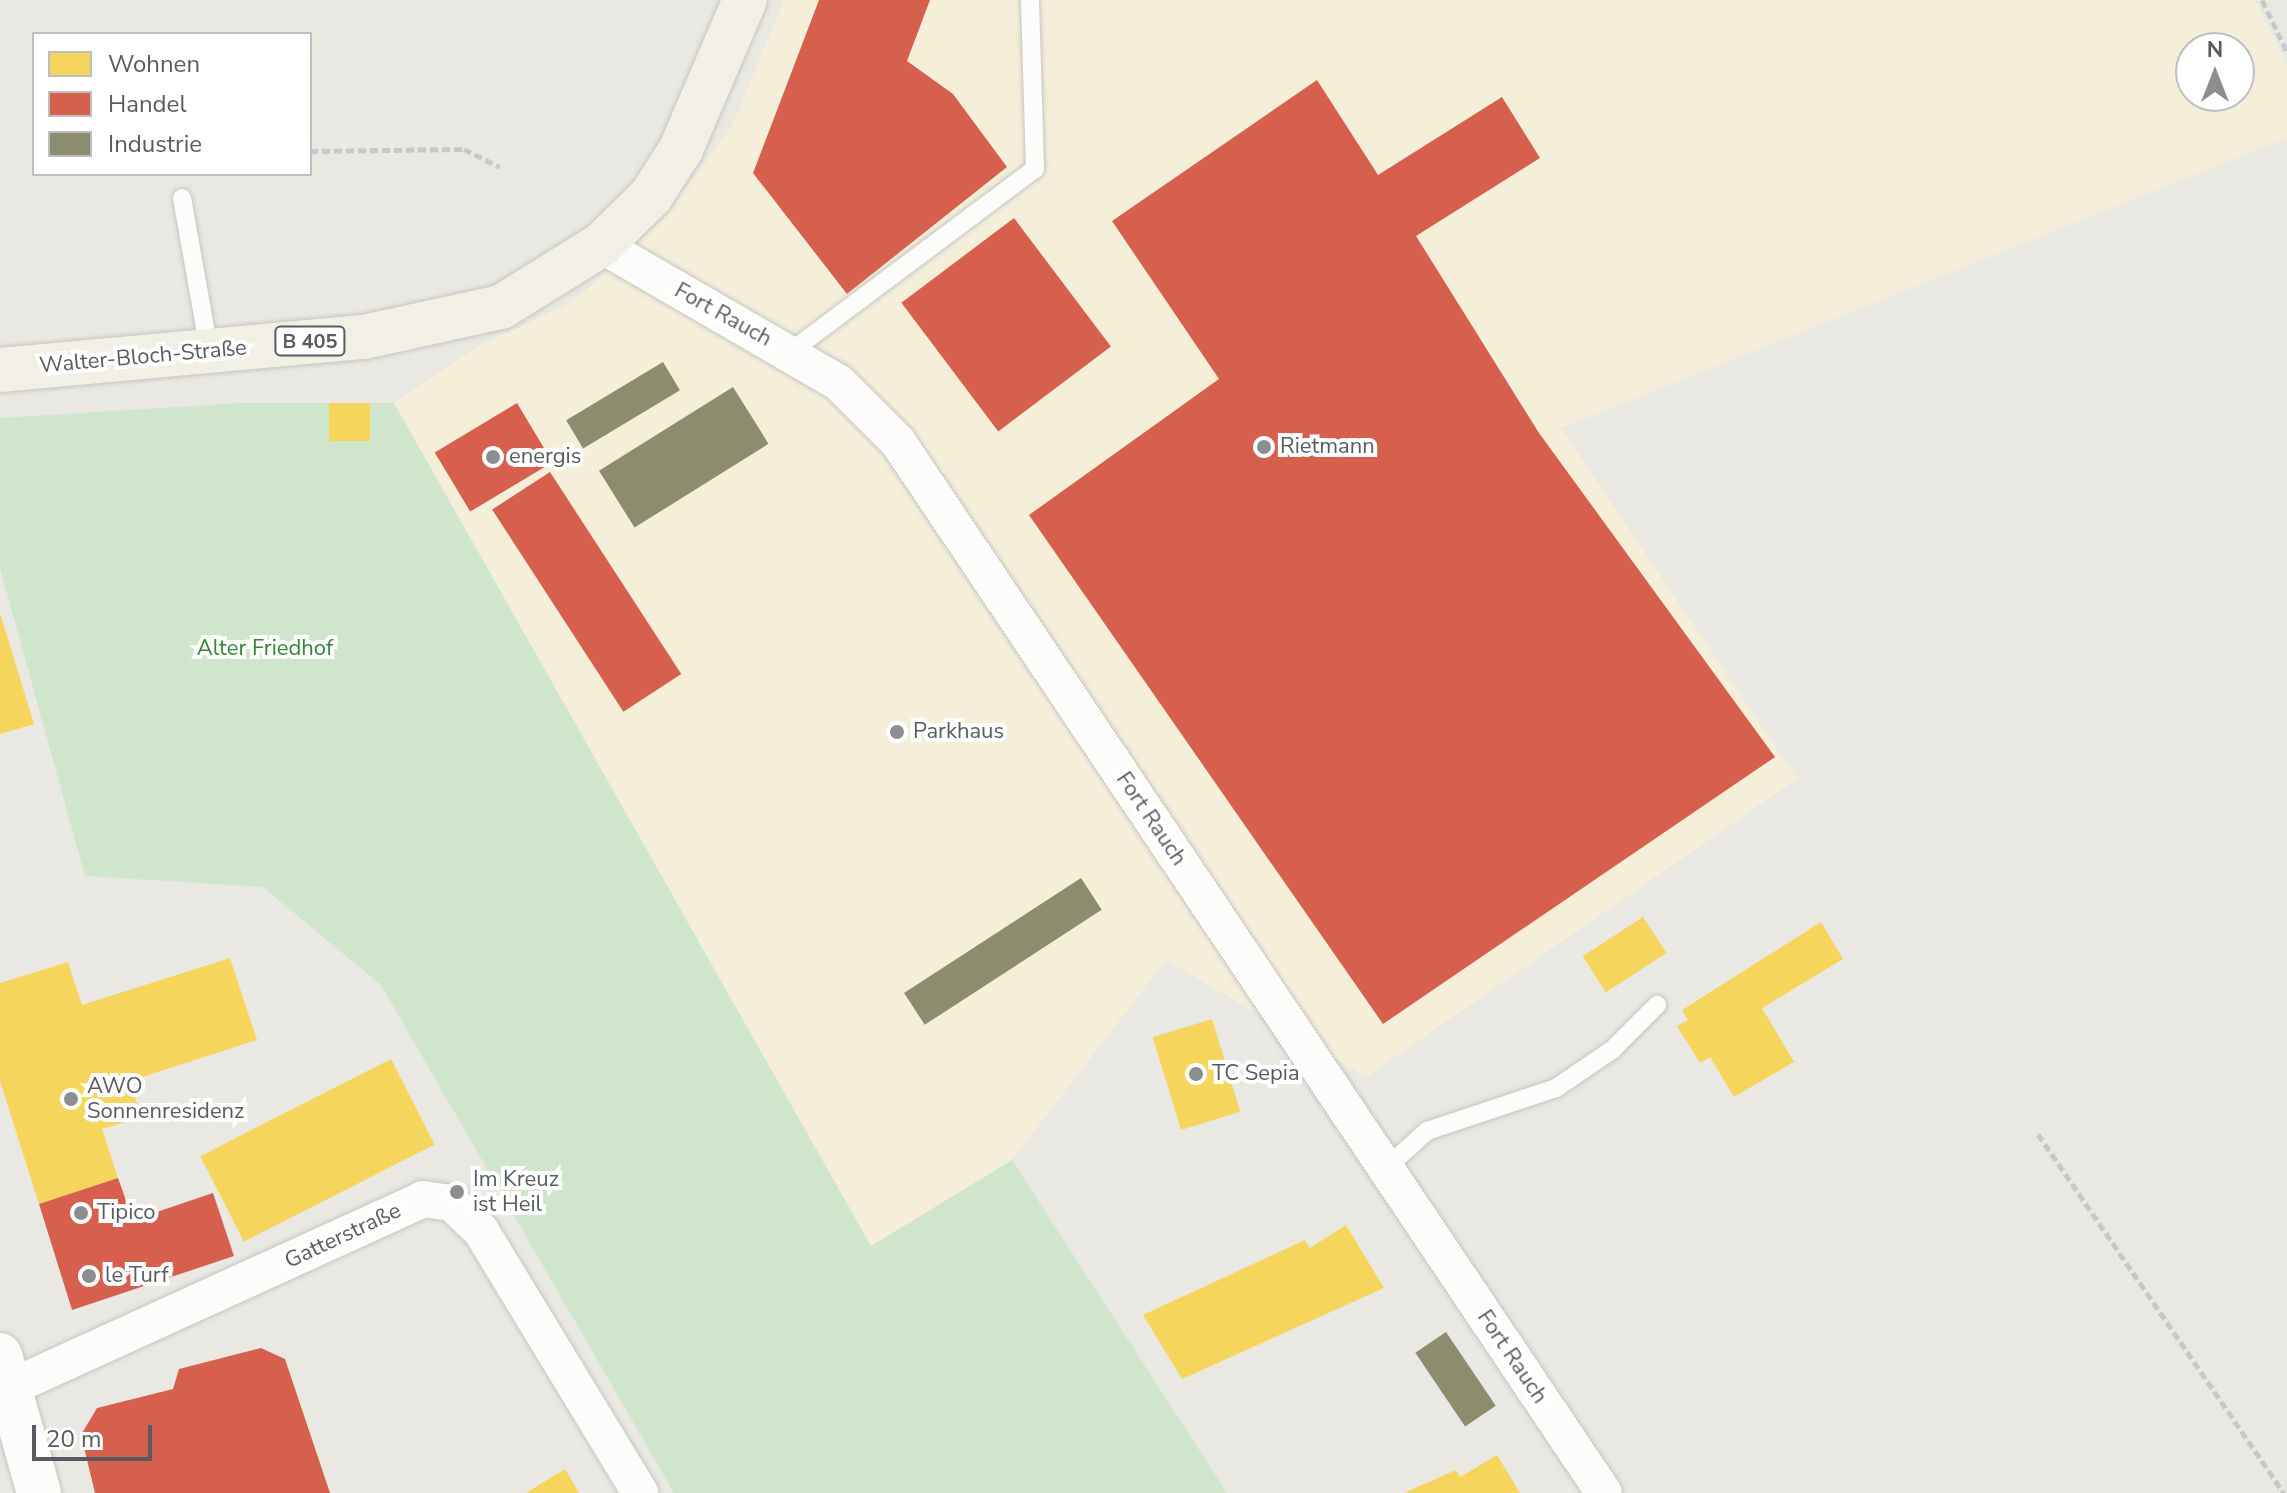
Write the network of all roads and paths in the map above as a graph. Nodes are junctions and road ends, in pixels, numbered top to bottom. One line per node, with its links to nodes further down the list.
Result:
1 (745, 0): 8 (main road, Walter-Bloch-Straße / B 405)
2 (1030, 0): 10 (lane)
3 (2262, 0): 4 (path)
4 (2287, 52)
5 (312, 151): 6 (path)
6 (500, 167)
7 (182, 198): 9 (lane)
8 (601, 245): 9 (main road, Walter-Bloch-Straße / B 405); 10 (street, Fort Rauch)
9 (209, 350): 11 (main road, Walter-Bloch-Straße / B 405)
10 (790, 352): 14 (street, Fort Rauch)
11 (0, 370)
12 (1657, 1005): 14 (lane)
13 (2038, 1134): 19 (path)
14 (1386, 1168): 18 (street, Fort Rauch)
15 (4, 1372): 16 (main road); 17 (street, Gatterstraße)
16 (39, 1493)
17 (640, 1493)
18 (1604, 1493)
19 (2284, 1493)

